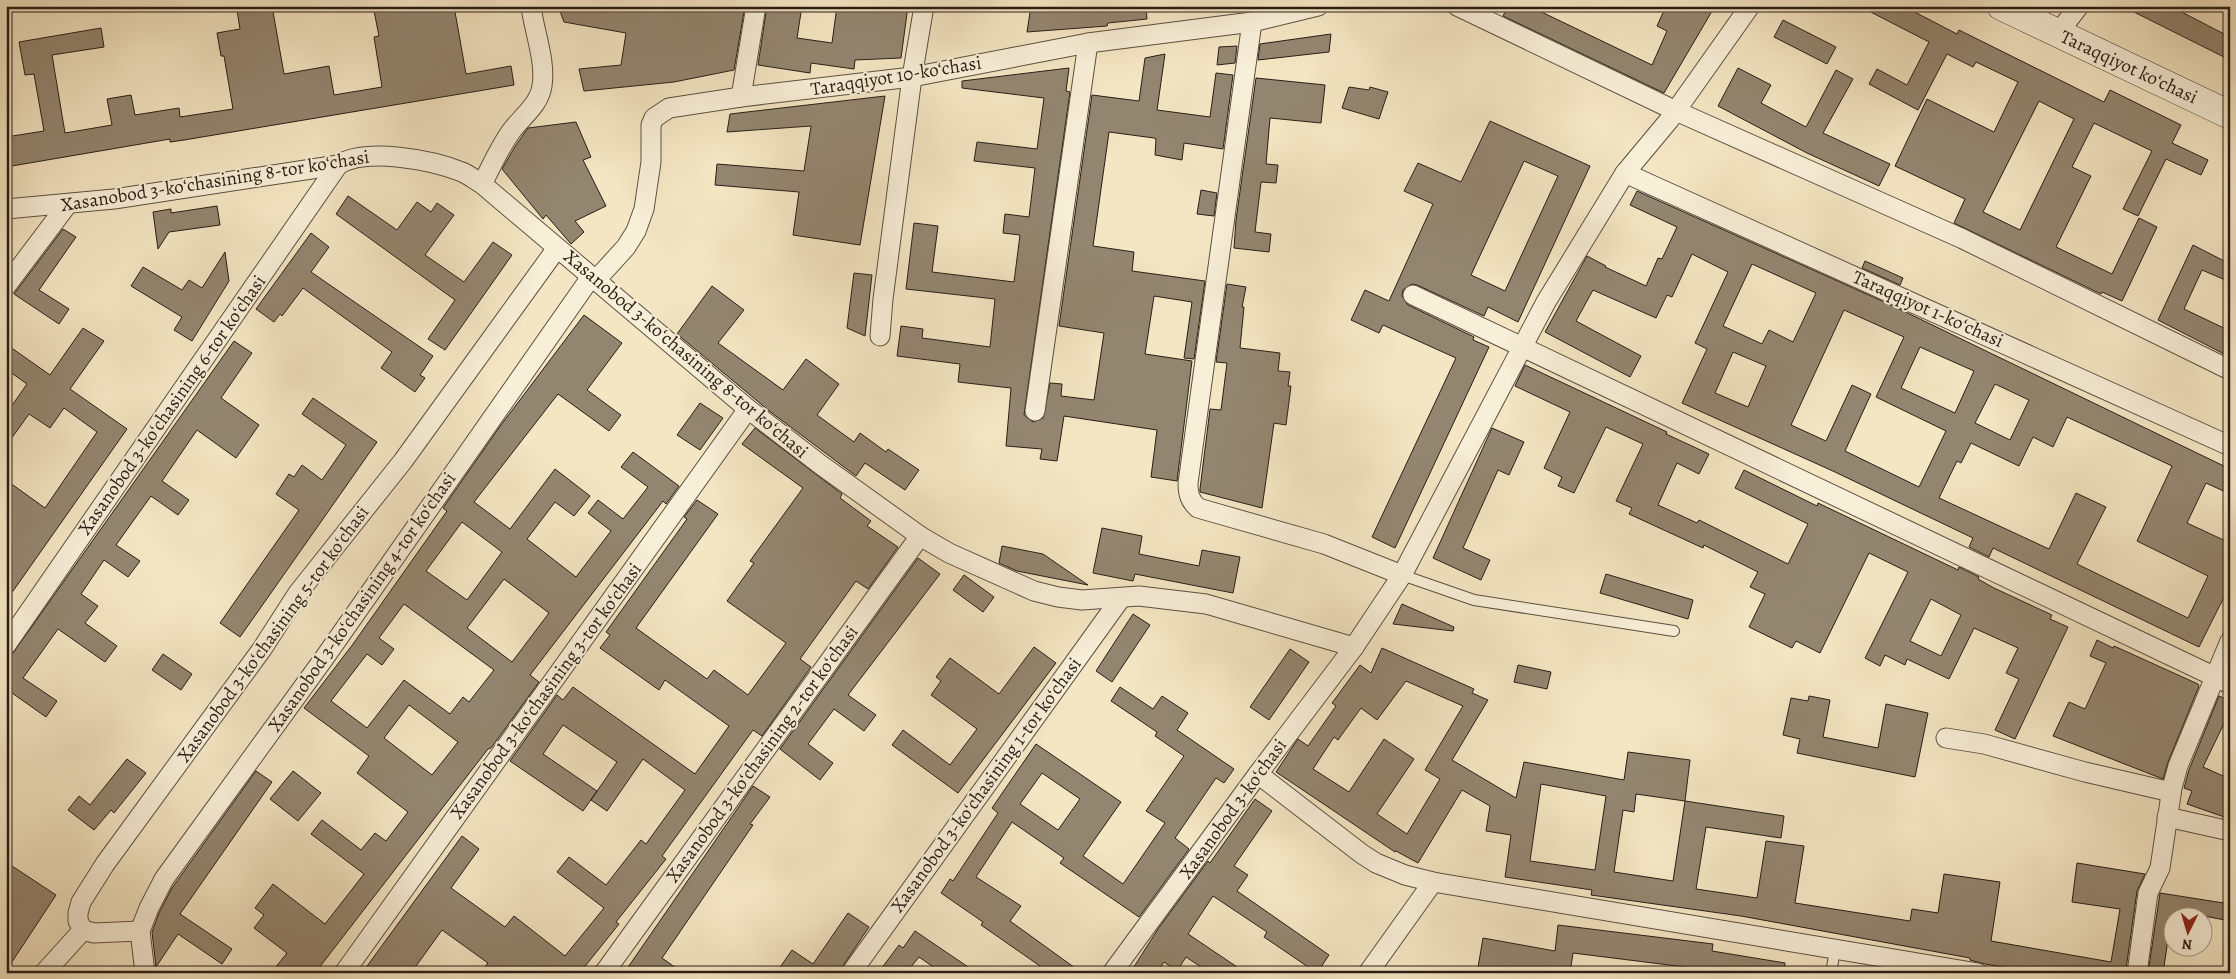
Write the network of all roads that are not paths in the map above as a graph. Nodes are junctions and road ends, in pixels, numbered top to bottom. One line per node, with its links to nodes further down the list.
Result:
1 (531, 6): 19 (street)
2 (756, 6): 14 (street)
3 (924, 6): 13 (street)
4 (1318, 6): 10 (street, Taraqqiyot 10-koʻchasi)
5 (1457, 6): 9 (street)
6 (1750, 6): 15 (street, Xasanobod 3-koʻchasi)
7 (2001, 6): 11 (street, Taraqqiyot koʻchasi)
8 (2079, 6): 11 (street)
9 (1490, 14): 15 (street)
10 (1252, 22): 12 (street, Taraqqiyot 10-koʻchasi); 33 (street)
11 (2058, 33): 16 (street, Taraqqiyot koʻchasi)
12 (1088, 42): 13 (street, Taraqqiyot 10-koʻchasi); 30 (street)
13 (912, 77): 14 (street, Taraqqiyot 10-koʻchasi); 26 (street)
14 (741, 97): 23 (street, Taraqqiyot 10-koʻchasi)
15 (1676, 111): 18 (street, Xasanobod 3-koʻchasi); 28 (street)
16 (2230, 115)
17 (338, 165): 19 (street, Xasanobod 3-koʻchasining 8-tor koʻchasi); 20 (street, Xasanobod 3-koʻchasining 8-tor koʻchasi); 37 (street, Xasanobod 3-koʻchasining 6-tor koʻchasi)
18 (1625, 173): 27 (street, Xasanobod 3-koʻchasi); 31 (street, Taraqqiyot 1-koʻchasi)
19 (482, 184): 22 (street, Xasanobod 3-koʻchasining 8-tor koʻchasi)
20 (67, 205): 21 (street, Xasanobod 3-koʻchasining 8-tor koʻchasi); 24 (street)
21 (6, 210)
22 (557, 248): 23 (street, Xasanobod 3-koʻchasining 8-tor koʻchasi); 46 (street, Xasanobod 3-koʻchasining 5-tor koʻchasi)
23 (594, 279): 29 (street, Xasanobod 3-koʻchasining 8-tor koʻchasi); 47 (street, Xasanobod 3-koʻchasining 4-tor koʻchasi)
24 (6, 286)
25 (1413, 295): 27 (street)
26 (880, 336)
27 (1523, 348): 33 (street, Xasanobod 3-koʻchasi); 39 (street)
28 (2230, 370)
29 (748, 409): 32 (street, Xasanobod 3-koʻchasining 8-tor koʻchasi); 51 (street, Xasanobod 3-koʻchasining 3-tor koʻchasi)
30 (1034, 410)
31 (2230, 446)
32 (920, 536): 34 (street, Xasanobod 3-koʻchasining 8-tor koʻchasi); 52 (street, Xasanobod 3-koʻchasining 2-tor koʻchasi)
33 (1402, 575): 35 (lane); 38 (street, Xasanobod 3-koʻchasi)
34 (1121, 598): 38 (street, Xasanobod 3-koʻchasining 8-tor koʻchasi); 53 (street, Xasanobod 3-koʻchasining 1-tor koʻchasi)
35 (1674, 630)
36 (2230, 642): 39 (street)
37 (6, 645)
38 (1354, 647): 41 (street, Xasanobod 3-koʻchasi)
39 (2222, 680): 42 (street)
40 (1946, 738): 42 (street)
41 (1258, 774): 45 (street); 54 (street, Xasanobod 3-koʻchasi)
42 (2171, 792): 43 (street)
43 (2167, 817): 44 (street); 58 (street)
44 (2230, 831)
45 (1433, 882): 48 (street); 55 (street)
46 (83, 930): 47 (street); 49 (street)
47 (140, 931): 50 (street)
48 (1835, 950): 56 (lane); 57 (street)
49 (44, 973)
50 (145, 973)
51 (344, 973)
52 (604, 973)
53 (851, 973)
54 (1112, 973)
55 (1368, 973)
56 (1831, 973)
57 (1978, 973)
58 (2137, 973)

